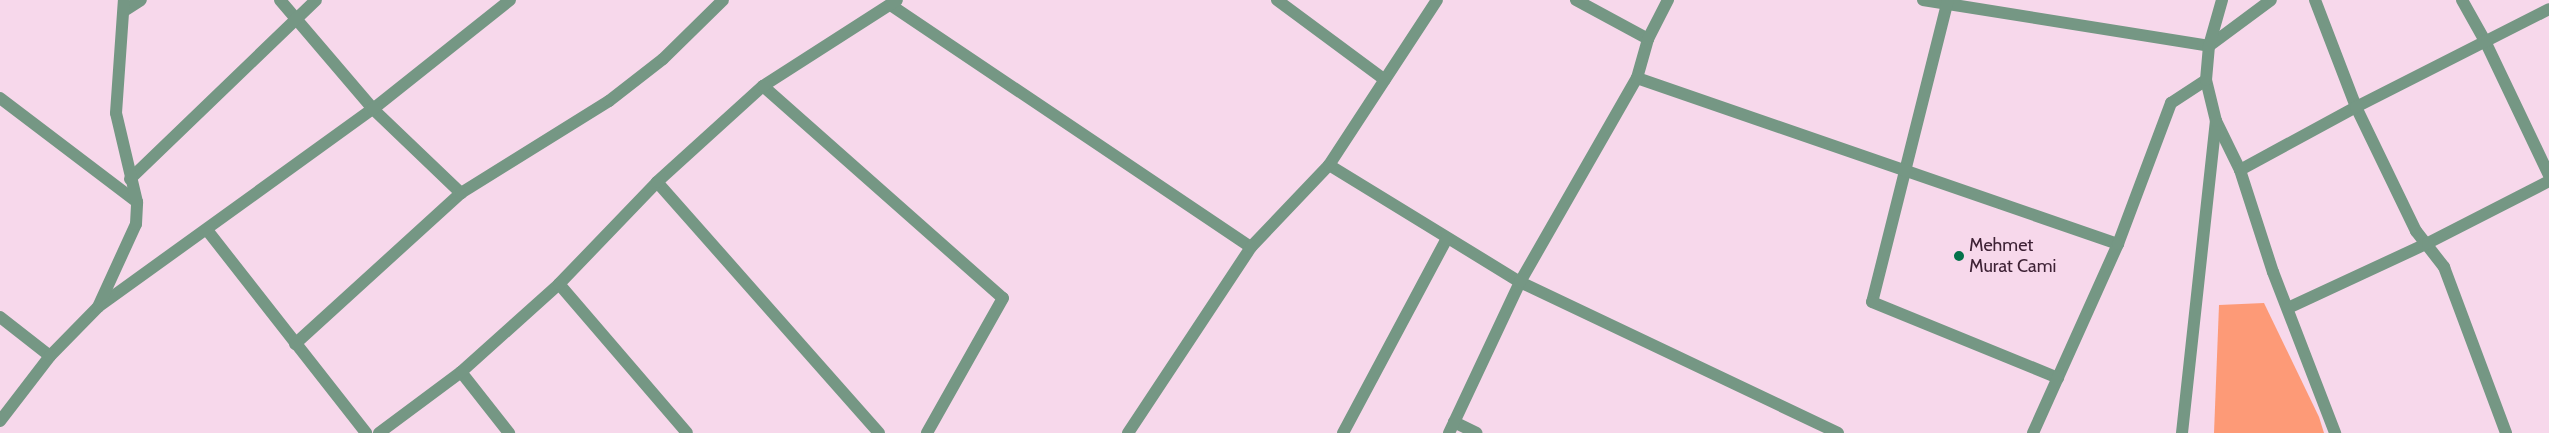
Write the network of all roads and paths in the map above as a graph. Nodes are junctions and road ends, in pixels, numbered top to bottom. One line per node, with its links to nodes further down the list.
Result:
1 (141, 0): 17 (street)
2 (280, 0): 19 (street)
3 (316, 0): 19 (street)
4 (510, 0): 29 (street)
5 (723, 0): 38 (street)
6 (1277, 0): 24 (street)
7 (1436, 0): 24 (street)
8 (1576, 0): 20 (street)
9 (1668, 0): 20 (street)
10 (1923, 0): 16 (street)
11 (2222, 0): 22 (street)
12 (2271, 0): 22 (street)
13 (2314, 0): 28 (street)
14 (2462, 0): 21 (street)
15 (895, 3): 26 (street); 44 (street)
16 (1948, 3): 22 (street); 33 (street)
17 (124, 6): 35 (street)
18 (2549, 9): 21 (street)
19 (296, 20): 29 (street); 35 (street)
20 (1648, 39): 23 (street)
21 (2485, 41): 28 (street); 34 (street)
22 (2209, 46): 25 (street)
23 (1637, 78): 33 (street); 45 (street)
24 (1385, 80): 31 (street)
25 (2206, 80): 30 (street); 43 (street)
26 (763, 86): 37 (street); 61 (street)
27 (0, 98): 39 (street)
28 (2356, 107): 32 (street); 42 (street)
29 (373, 109): 38 (street); 40 (street)
30 (2216, 121): 32 (street); 67 (street)
31 (1329, 165): 41 (street); 44 (street)
32 (2240, 170): 48 (street)
33 (1906, 173): 43 (street); 53 (street)
34 (2549, 175)
35 (130, 179): 39 (street)
36 (2549, 181): 42 (street)
37 (657, 182): 46 (street); 60 (street)
38 (461, 194): 50 (street)
39 (137, 202): 47 (street)
40 (207, 230): 47 (street); 50 (street)
41 (1447, 238): 45 (street); 63 (street)
42 (2428, 243): 48 (street); 69 (street)
43 (2118, 244): 53 (street)
44 (1251, 247): 62 (street)
45 (1520, 282): 55 (street); 65 (street)
46 (559, 284): 52 (street); 59 (street)
47 (98, 307): 51 (street)
48 (2288, 308): 68 (street)
49 (0, 317): 51 (street)
50 (295, 344): 56 (street)
51 (50, 356): 54 (street)
52 (461, 372): 57 (street); 58 (street)
53 (2058, 378): 66 (street)
54 (0, 421)
55 (1451, 427): 64 (street)
56 (366, 433)
57 (379, 433)
58 (509, 433)
59 (688, 433)
60 (879, 433)
61 (927, 433)
62 (1128, 433)
63 (1343, 433)
64 (1477, 433)
65 (1838, 433)
66 (2033, 433)
67 (2182, 433)
68 (2334, 433)
69 (2506, 433)

